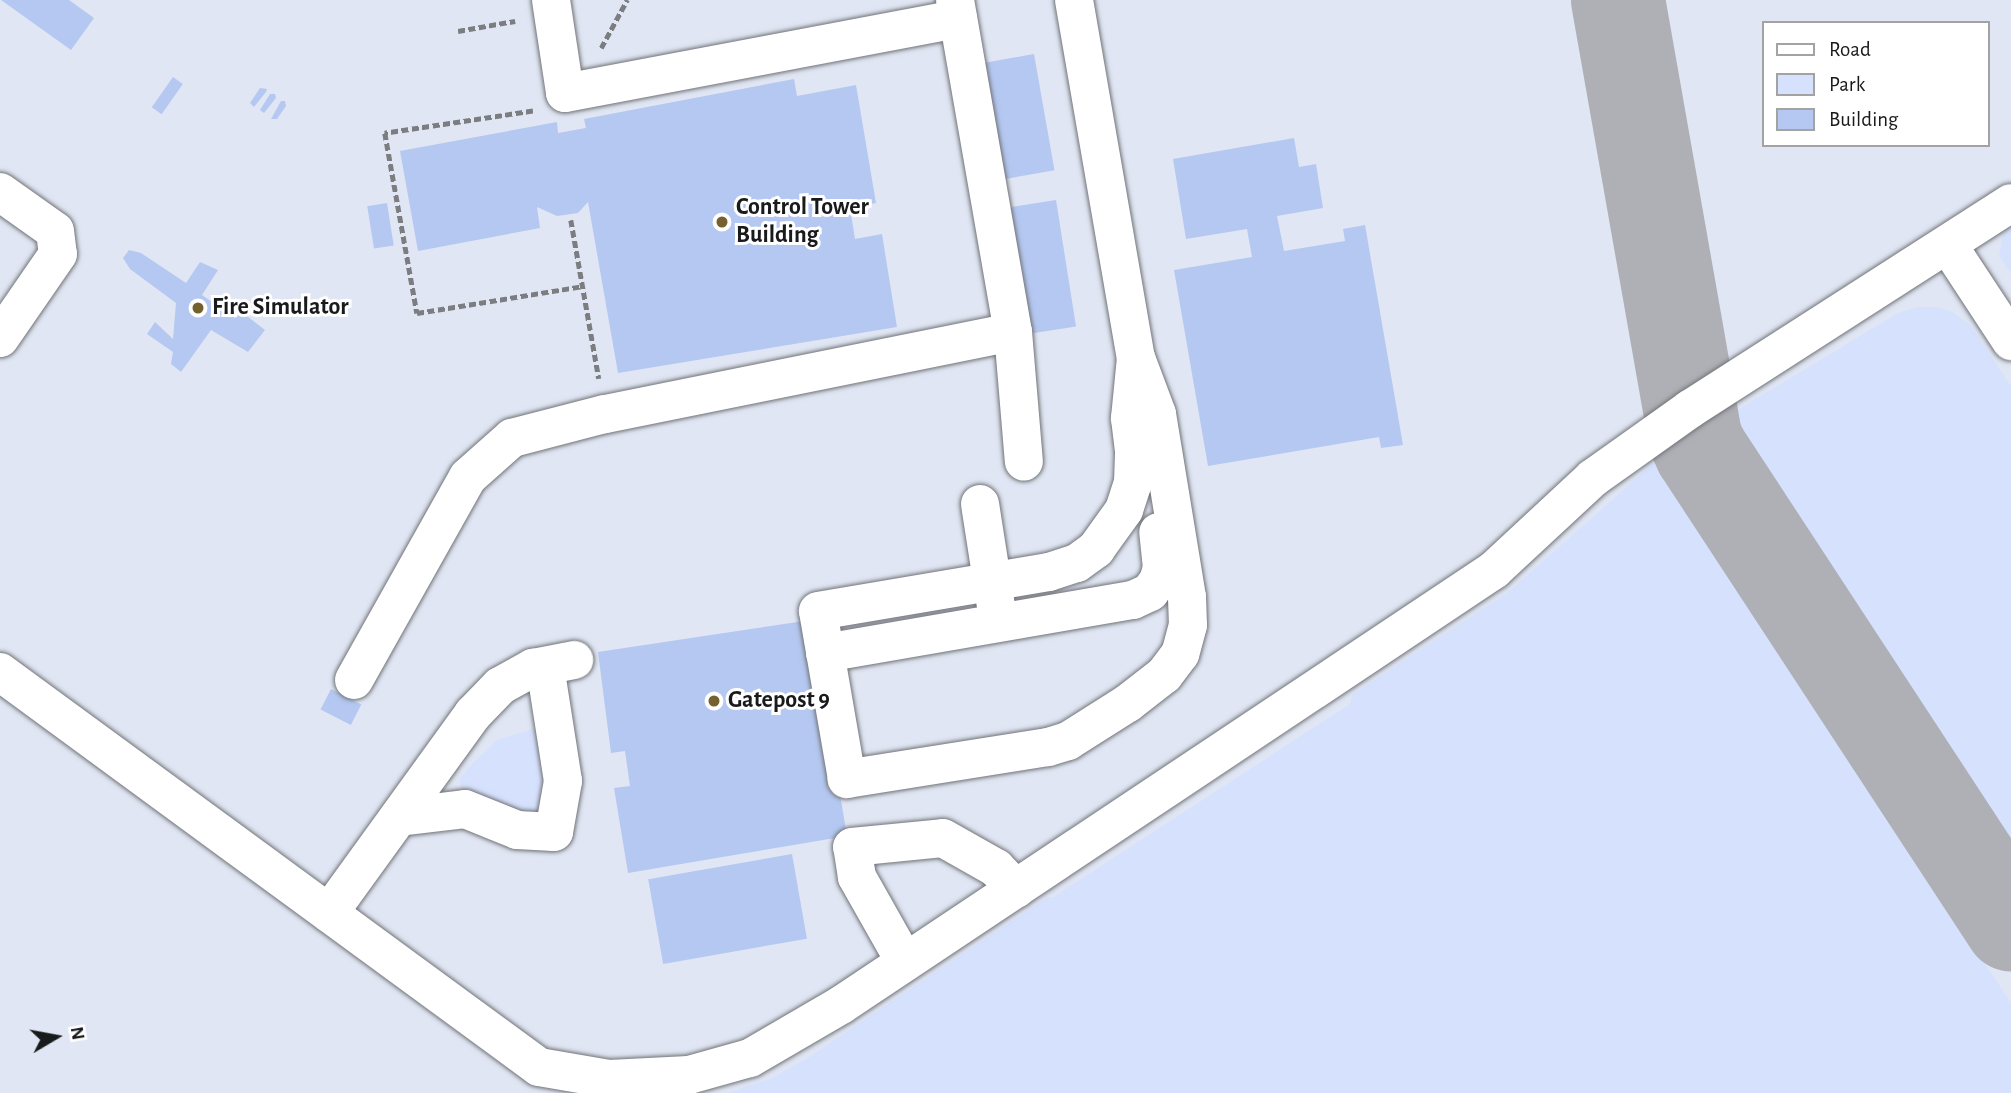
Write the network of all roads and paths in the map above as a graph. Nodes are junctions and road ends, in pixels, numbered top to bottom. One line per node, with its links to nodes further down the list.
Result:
1 (551, 0): 6 (lane)
2 (1074, 0): 15 (lane)
3 (956, 9): 6 (lane); 12 (lane)
4 (515, 21): 5 (path)
5 (458, 31)
6 (565, 93): 11 (path)
7 (0, 192): 13 (lane)
8 (2011, 203): 10 (lane)
9 (572, 220): 11 (path)
10 (1948, 245): 14 (lane); 26 (lane)
11 (583, 286): 16 (path)
12 (1013, 332): 16 (lane); 17 (lane)
13 (0, 338)
14 (2011, 341)
15 (1136, 358): 18 (lane); 20 (lane)
16 (604, 414): 24 (lane)
17 (1024, 462)
18 (1168, 479): 21 (lane); 22 (lane)
19 (980, 504): 20 (lane)
20 (992, 582): 21 (lane); 22 (lane)
21 (999, 623): 22 (lane)
22 (825, 653)
23 (0, 672): 27 (lane)
24 (354, 680)
25 (399, 817): 25 (lane); 27 (lane)
26 (1016, 889): 28 (lane); 28 (lane)
27 (329, 912): 29 (lane)
28 (905, 962): 29 (lane)
29 (539, 1067): 30 (lane)
30 (576, 1093)

